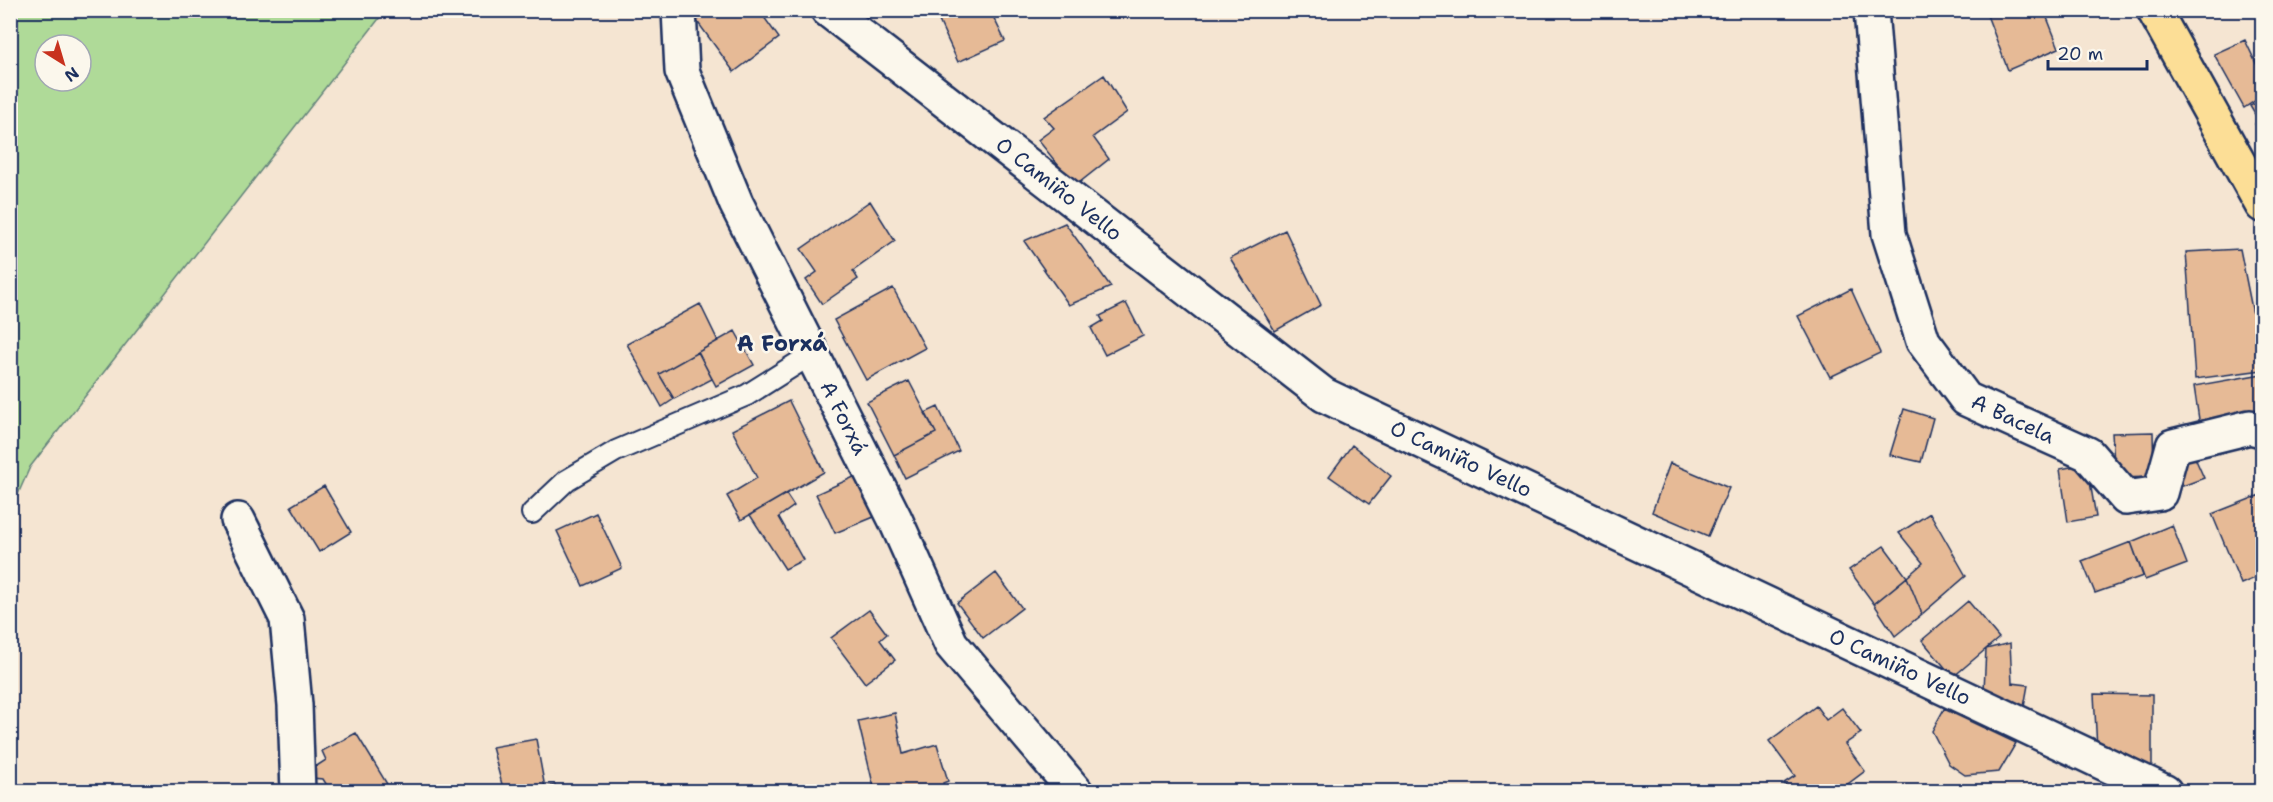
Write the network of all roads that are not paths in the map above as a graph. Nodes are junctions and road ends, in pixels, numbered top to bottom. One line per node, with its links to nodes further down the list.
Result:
1 (679, 10): 6 (street, A Forxá)
2 (828, 10): 12 (street, O Camiño Vello)
3 (1871, 10): 7 (street, A Bacela)
4 (2154, 10): 5 (main road)
5 (2262, 205)
6 (812, 354): 8 (lane); 11 (street, A Forxá)
7 (2262, 430)
8 (532, 513)
9 (238, 520): 10 (street)
10 (298, 792)
11 (1076, 792)
12 (2164, 792)

